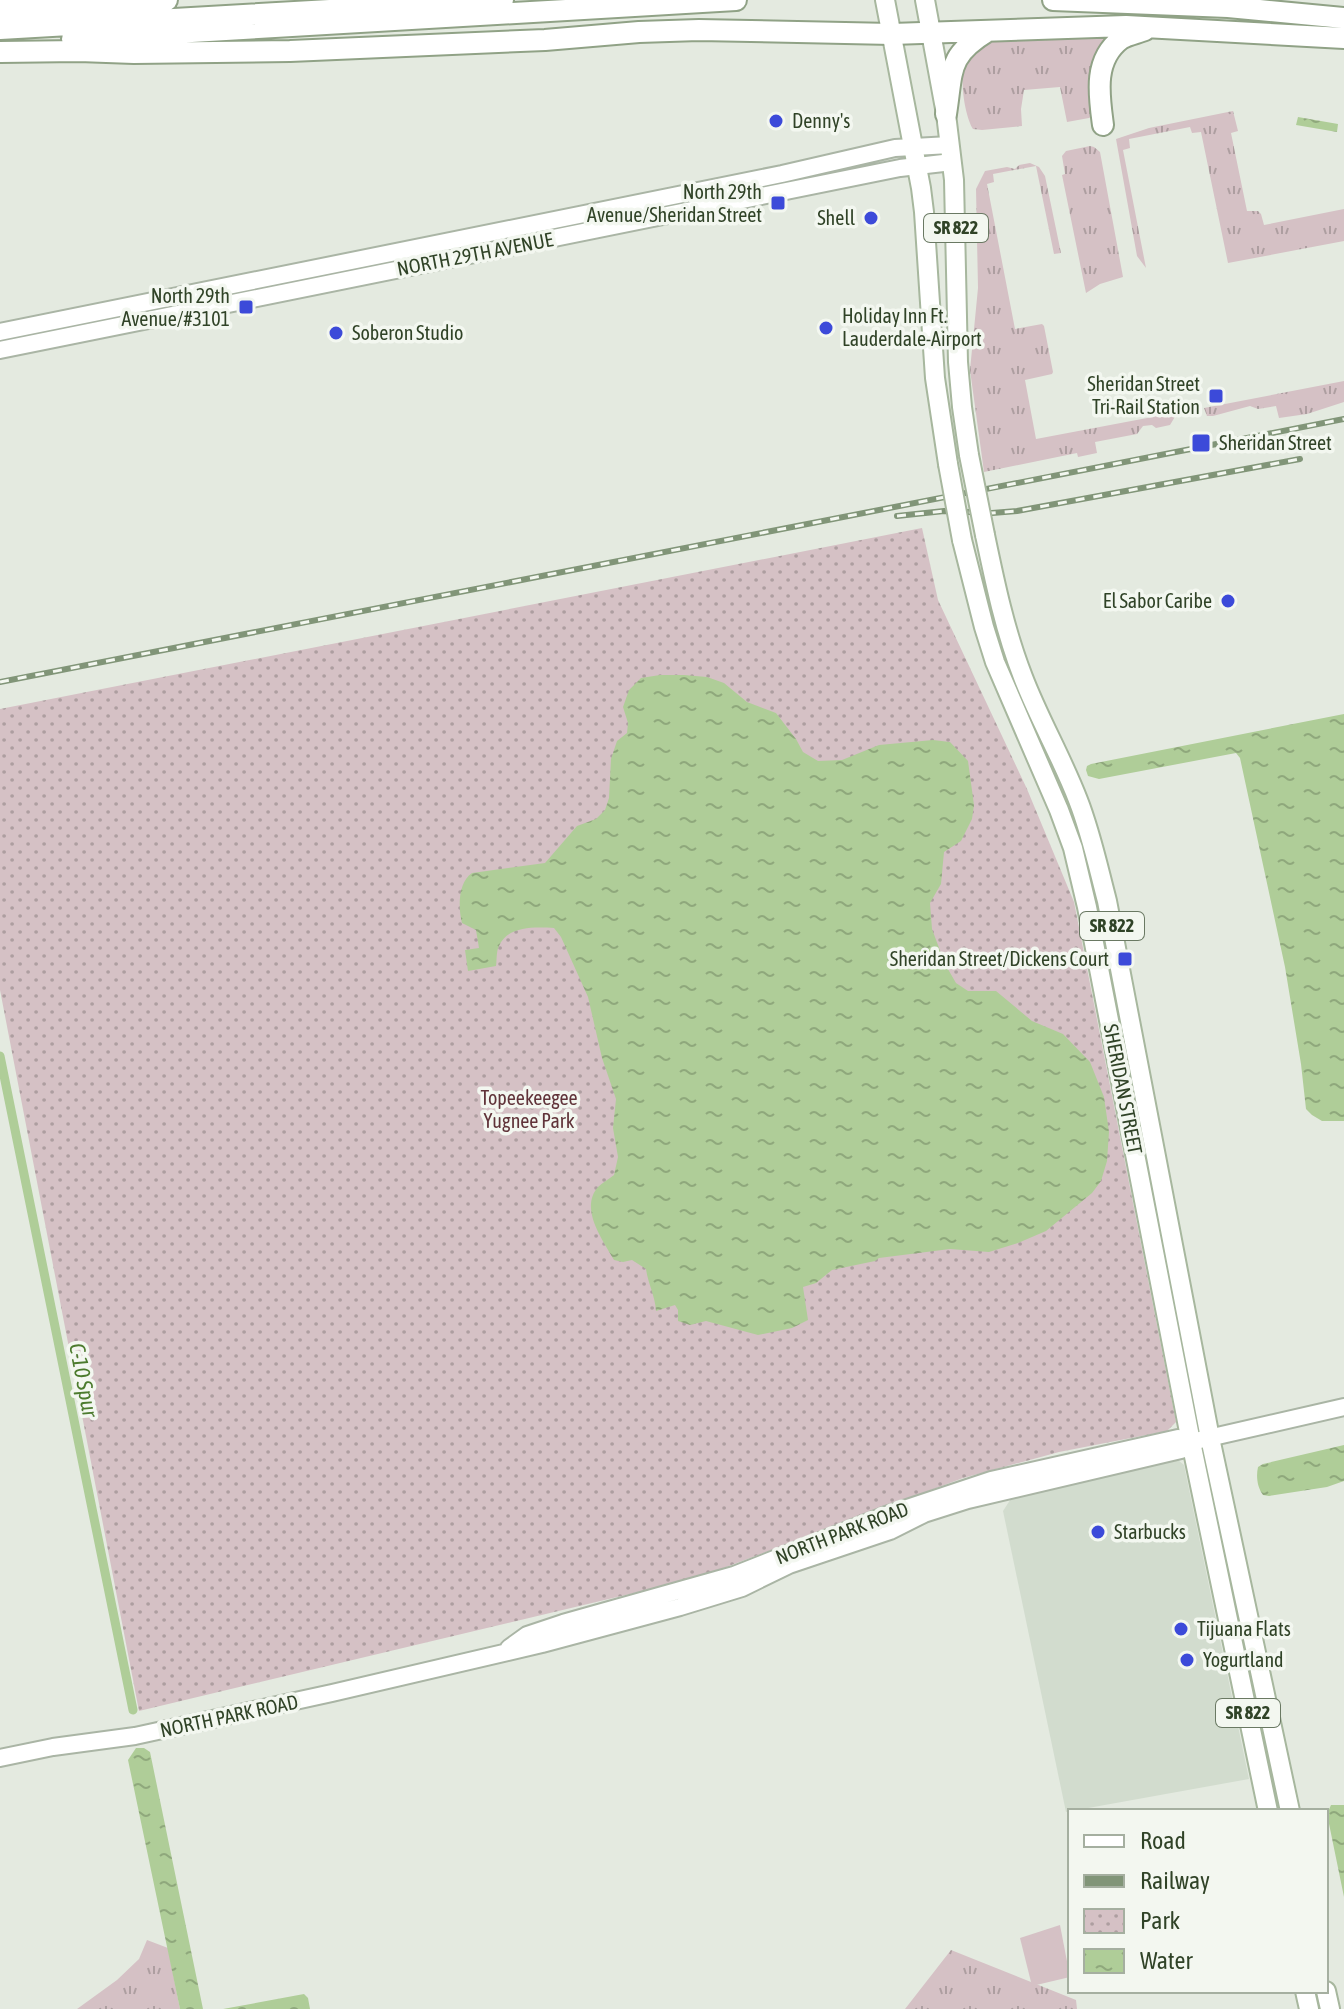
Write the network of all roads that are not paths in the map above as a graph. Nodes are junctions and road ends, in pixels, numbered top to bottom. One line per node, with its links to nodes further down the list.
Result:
1 (167, 0): 9 (highway)
2 (503, 0): 11 (highway)
3 (736, 0): 17 (highway)
4 (885, 0): 15 (main road, SHERIDAN STREET / SR 822)
5 (925, 0): 14 (main road, SHERIDAN STREET / SR 822)
6 (1053, 0): 10 (highway)
7 (1300, 0): 8 (highway)
8 (1344, 5)
9 (0, 10)
10 (1344, 18)
11 (0, 29)
12 (1149, 29): 13 (highway); 16 (highway); 20 (highway)
13 (988, 31): 14 (highway); 19 (highway)
14 (931, 32): 15 (highway); 19 (main road, SHERIDAN STREET / SR 822)
15 (892, 34): 18 (highway); 21 (main road, SHERIDAN STREET / SR 822)
16 (1344, 38)
17 (0, 43)
18 (0, 52)
19 (946, 114): 22 (main road, SHERIDAN STREET / SR 822)
20 (1103, 125)
21 (914, 147): 22 (street, NORTH 29TH AVENUE); 23 (main road, SHERIDAN STREET / SR 822); 24 (street, NORTH 29TH AVENUE)
22 (951, 154): 23 (street, NORTH 29TH AVENUE); 27 (main road, SHERIDAN STREET / SR 822, bridge)
23 (918, 166): 25 (street, NORTH 29TH AVENUE); 28 (main road, SHERIDAN STREET / SR 822, bridge)
24 (0, 332)
25 (0, 350)
26 (1344, 1407): 27 (street, NORTH PARK ROAD)
27 (1210, 1438): 28 (street, NORTH PARK ROAD); 31 (main road, SHERIDAN STREET / SR 822)
28 (1191, 1442): 29 (street, NORTH PARK ROAD); 30 (main road, SHERIDAN STREET / SR 822)
29 (0, 1758)
30 (1263, 1788): 31 (main road); 32 (main road, SHERIDAN STREET / SR 822)
31 (1289, 1808)
32 (1268, 1809)

